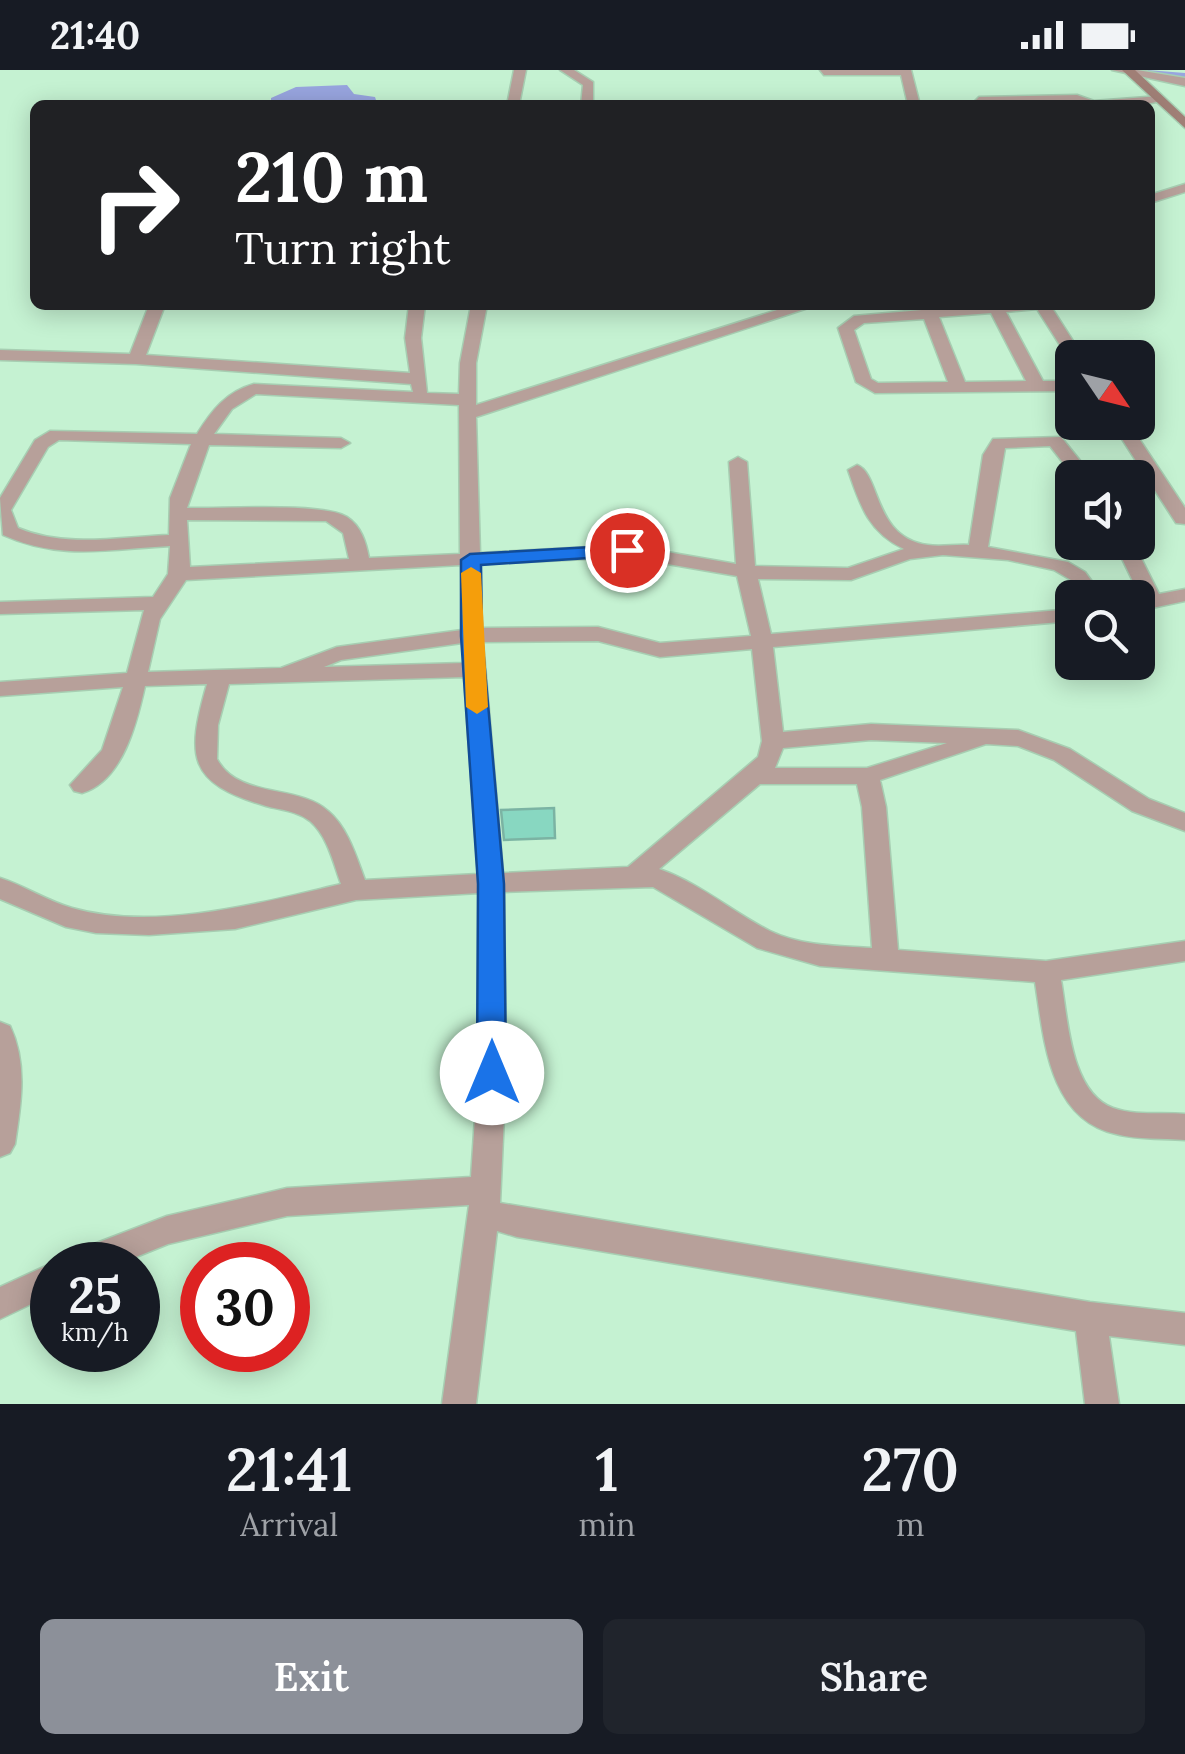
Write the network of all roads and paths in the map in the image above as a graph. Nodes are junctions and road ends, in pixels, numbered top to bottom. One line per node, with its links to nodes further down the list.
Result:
1 (520, 70): 7 (street)
2 (566, 70): 8 (street)
3 (906, 71): 5 (street); 9 (street)
4 (1125, 71): 6 (street); 13 (main road)
5 (824, 72)
6 (1185, 82)
7 (514, 100)
8 (587, 100)
9 (913, 100)
10 (1012, 100): 11 (street)
11 (1081, 100)
12 (1155, 100): 13 (street)
13 (1160, 100): 14 (main road)
14 (1185, 124)
15 (1185, 188): 16 (street)
16 (1155, 197)
17 (155, 310): 26 (street)
18 (416, 310): 27 (street)
19 (478, 310): 32 (street)
20 (793, 310): 32 (street)
21 (997, 310): 23 (street); 28 (street)
22 (1042, 310): 24 (street)
23 (930, 315): 30 (street); 30 (street)
24 (1063, 340)
25 (0, 354): 26 (street)
26 (136, 358): 27 (street)
27 (417, 378): 31 (street)
28 (1037, 386): 29 (street); 30 (street)
29 (1055, 386)
30 (959, 388)
31 (423, 398): 32 (street); 34 (street)
32 (468, 407): 44 (street)
33 (1131, 440): 40 (street)
34 (201, 442): 35 (street); 39 (street); 41 (street)
35 (341, 444)
36 (1070, 460): 43 (street)
37 (738, 462): 46 (street)
38 (857, 470): 42 (street)
39 (177, 514): 41 (street); 45 (street)
40 (1184, 519)
41 (179, 540): 47 (street)
42 (923, 550): 43 (street); 46 (street)
43 (978, 551): 48 (street)
44 (470, 560): 45 (street); 46 (street); 54 (street)
45 (360, 564): 47 (street)
46 (746, 572): 55 (street)
47 (178, 574): 51 (street)
48 (1081, 580)
49 (1185, 595): 50 (street)
50 (1155, 602)
51 (156, 603): 52 (street); 59 (street)
52 (0, 608)
53 (1055, 617): 55 (street)
54 (472, 636): 55 (street); 56 (street); 57 (street)
55 (762, 640): 62 (street)
56 (474, 670): 57 (street); 68 (street)
57 (284, 675): 58 (street)
58 (220, 677): 59 (street); 70 (street)
59 (138, 679): 60 (street); 65 (street)
60 (0, 688)
61 (994, 736): 62 (street); 64 (street); 66 (street)
62 (773, 741): 63 (street)
63 (755, 776): 64 (street); 67 (street)
64 (867, 776): 72 (street)
65 (82, 784)
66 (1185, 822)
67 (634, 876): 68 (street); 72 (street)
68 (491, 884): 70 (street); 77 (street)
69 (0, 888): 70 (street)
70 (356, 890)
71 (1185, 952): 73 (street)
72 (886, 958): 73 (street)
73 (1046, 972): 75 (street)
74 (0, 1034): 76 (street)
75 (1185, 1127)
76 (0, 1144)
77 (484, 1201): 78 (street); 81 (street); 83 (street)
78 (137, 1242)
79 (30, 1289): 80 (street)
80 (0, 1303)
81 (1090, 1318): 82 (street); 84 (street)
82 (1185, 1328)
83 (459, 1404)
84 (1102, 1404)

